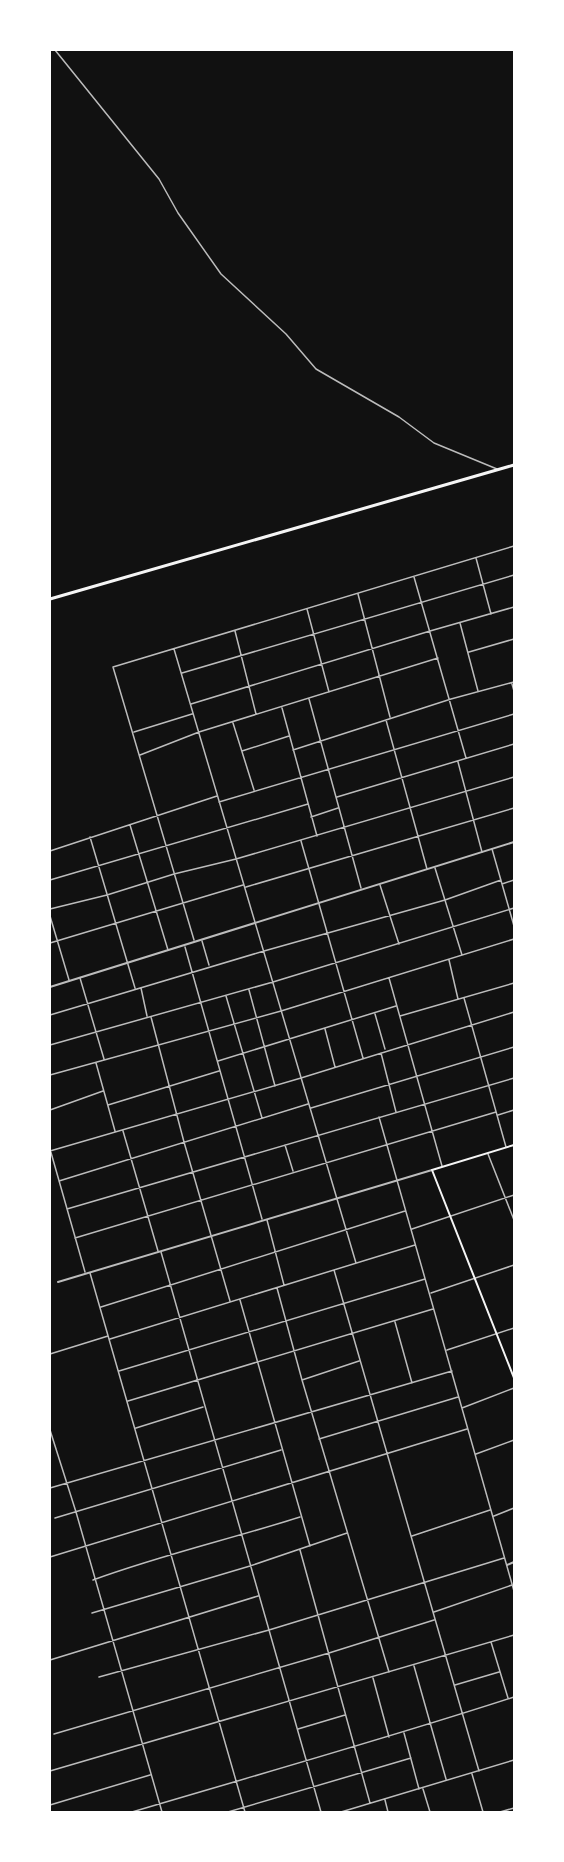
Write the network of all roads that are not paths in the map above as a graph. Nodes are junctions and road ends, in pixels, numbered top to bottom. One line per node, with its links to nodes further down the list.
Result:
1 (55, 50): 3 (street)
2 (514, 465): 3 (highway)
3 (498, 469): 10 (highway)
4 (514, 546): 5 (street)
5 (476, 558): 7 (street); 8 (street)
6 (514, 575): 8 (street)
7 (414, 576): 9 (street); 11 (street)
8 (484, 585): 11 (street); 14 (street)
9 (358, 593): 13 (street); 15 (street)
10 (50, 599)
11 (422, 602): 15 (street); 18 (street)
12 (514, 607): 14 (street)
13 (307, 609): 17 (street); 19 (street)
14 (491, 614): 16 (street)
15 (364, 619): 19 (street); 21 (street)
16 (460, 622): 18 (street); 23 (street)
17 (235, 630): 22 (street); 24 (street)
18 (430, 631): 21 (street); 25 (street)
19 (313, 634): 24 (street); 26 (street)
20 (514, 639): 23 (street)
21 (372, 648): 26 (street); 28 (street)
22 (174, 649): 27 (street); 45 (street)
23 (468, 652): 33 (street)
24 (241, 656): 27 (street); 30 (street)
25 (438, 658): 28 (street); 35 (street)
26 (322, 664): 30 (street); 32 (street)
27 (181, 673): 36 (street)
28 (379, 677): 32 (street); 41 (street)
29 (513, 682): 31 (street); 33 (street)
30 (248, 686): 36 (street); 40 (street)
31 (514, 691)
32 (329, 692): 34 (street)
33 (479, 692): 35 (street)
34 (309, 698): 37 (street); 48 (street)
35 (451, 699): 41 (street); 44 (street)
36 (190, 704): 38 (street)
37 (282, 707): 40 (street); 47 (street)
38 (193, 713): 45 (street); 46 (street)
39 (514, 714): 44 (street)
40 (256, 715): 43 (street)
41 (390, 718): 42 (street)
42 (385, 719): 48 (street); 51 (street)
43 (233, 722): 46 (street); 52 (street)
44 (460, 730): 51 (street); 54 (street)
45 (132, 732): 53 (street)
46 (199, 732): 53 (street); 62 (street)
47 (290, 736): 50 (street); 52 (street)
48 (320, 740): 50 (street); 56 (street)
49 (514, 744): 54 (street)
50 (293, 750): 57 (street)
51 (394, 750): 56 (street); 59 (street)
52 (242, 751): 60 (street)
53 (139, 755): 69 (street)
54 (466, 758): 55 (street)
55 (458, 761): 59 (street); 61 (street)
56 (328, 769): 57 (street); 63 (street)
57 (300, 777): 60 (street); 65 (street)
58 (514, 777): 61 (street)
59 (402, 778): 63 (street); 67 (street)
60 (254, 791): 64 (street)
61 (466, 792): 67 (street); 71 (street)
62 (218, 796): 64 (street); 69 (street)
63 (336, 797): 66 (street)
64 (219, 801): 73 (street)
65 (308, 804): 70 (street); 73 (street)
66 (339, 808): 70 (street); 74 (street)
67 (410, 808): 74 (street); 76 (street)
68 (514, 808): 71 (street)
69 (157, 816): 72 (street); 80 (street)
70 (311, 817): 75 (street)
71 (474, 820): 76 (street); 83 (street)
72 (130, 824): 77 (street); 84 (street)
73 (227, 827): 80 (street); 86 (street)
74 (344, 828): 75 (street); 85 (street)
75 (316, 836): 78 (street)
76 (418, 836): 85 (street); 90 (street)
77 (90, 837): 82 (street); 87 (street)
78 (300, 840): 86 (street); 89 (street)
79 (514, 842): 81 (street)
80 (166, 845): 84 (street); 91 (street)
81 (492, 849): 83 (street); 94 (street)
82 (50, 851)
83 (482, 852): 88 (street)
84 (139, 853): 87 (street); 95 (street)
85 (352, 856): 89 (street); 100 (street)
86 (236, 859): 91 (street); 96 (street)
87 (99, 865): 93 (street); 101 (street)
88 (434, 867): 90 (street); 102 (street)
89 (309, 869): 99 (street); 104 (street)
90 (427, 870): 97 (street)
91 (174, 874): 95 (street); 103 (street)
92 (514, 879): 98 (street)
93 (50, 880)
94 (501, 880): 98 (street); 102 (street)
95 (148, 883): 101 (street); 108 (street)
96 (244, 884): 99 (street); 103 (street)
97 (380, 884): 100 (street); 109 (street)
98 (502, 884): 107 (street)
99 (245, 888): 112 (street)
100 (362, 890): 104 (street)
101 (107, 895): 106 (street); 111 (street)
102 (445, 900): 109 (street); 114 (street)
103 (183, 903): 108 (street); 119 (street)
104 (318, 904): 112 (street); 115 (street)
105 (514, 908): 107 (street)
106 (50, 909)
107 (510, 910): 113 (street); 114 (street)
108 (156, 911): 111 (street); 123 (street)
109 (390, 915): 115 (street); 121 (street)
110 (50, 916): 118 (street)
111 (116, 923): 118 (street); 127 (street)
112 (255, 923): 117 (street); 124 (street)
113 (514, 926)
114 (453, 927): 121 (street); 125 (street)
115 (326, 933): 124 (street); 128 (street)
116 (514, 939): 125 (street)
117 (202, 940): 119 (street); 129 (street)
118 (58, 941): 120 (street); 133 (street)
119 (195, 942): 122 (street)
120 (50, 944)
121 (399, 944): 128 (street)
122 (185, 945): 123 (street); 130 (street)
123 (168, 951): 127 (street)
124 (264, 951): 129 (street); 134 (street)
125 (462, 955): 126 (street)
126 (449, 959): 132 (street); 143 (street)
127 (127, 963): 131 (street); 138 (street)
128 (335, 963): 134 (street); 140 (street)
129 (210, 967): 130 (street)
130 (192, 972): 137 (street); 144 (street)
131 (80, 978): 133 (street); 145 (street)
132 (389, 978): 140 (street); 146 (street)
133 (69, 981): 136 (street)
134 (273, 982): 139 (street); 147 (street)
135 (514, 983): 142 (street)
136 (50, 987)
137 (140, 987): 138 (street); 151 (street)
138 (135, 989): 145 (street)
139 (248, 989): 141 (street); 153 (street)
140 (344, 992): 147 (street); 154 (street)
141 (226, 995): 144 (street); 155 (street)
142 (464, 998): 143 (street); 156 (street)
143 (458, 999): 152 (street)
144 (201, 1002): 151 (street); 158 (street)
145 (87, 1004): 150 (street); 159 (street)
146 (397, 1006): 149 (street); 152 (street)
147 (281, 1011): 153 (street); 160 (street)
148 (514, 1012): 156 (street)
149 (375, 1013): 154 (street); 166 (street)
150 (50, 1015)
151 (149, 1017): 159 (street); 163 (street)
152 (400, 1017): 161 (street)
153 (256, 1018): 155 (street); 164 (street)
154 (352, 1020): 157 (street); 169 (street)
155 (233, 1024): 158 (street); 167 (street)
156 (471, 1025): 161 (street); 170 (street)
157 (324, 1028): 160 (street); 174 (street)
158 (209, 1031): 163 (street); 173 (street)
159 (96, 1032): 162 (street); 171 (street)
160 (290, 1038): 164 (street); 178 (street)
161 (408, 1044): 166 (street); 177 (street)
162 (50, 1045)
163 (159, 1045): 171 (street); 183 (street)
164 (264, 1046): 167 (street); 182 (street)
165 (514, 1047): 170 (street)
166 (385, 1051): 168 (street)
167 (242, 1053): 173 (street); 185 (street)
168 (381, 1053): 169 (street); 180 (street)
169 (363, 1058): 174 (street)
170 (480, 1058): 177 (street); 181 (street)
171 (105, 1060): 172 (street)
172 (96, 1062): 176 (street); 184 (street)
173 (218, 1062): 175 (street)
174 (335, 1067): 178 (street)
175 (220, 1070): 183 (street); 186 (street)
176 (50, 1075)
177 (417, 1077): 180 (street); 188 (street)
178 (301, 1078): 182 (street); 187 (street)
179 (514, 1078): 181 (street)
180 (389, 1085): 190 (street); 193 (street)
181 (488, 1085): 188 (street); 194 (street)
182 (275, 1086): 185 (street)
183 (170, 1087): 189 (street); 195 (street)
184 (104, 1091): 189 (street); 191 (street)
185 (254, 1092): 186 (street); 198 (street)
186 (229, 1100): 195 (street); 199 (street)
187 (309, 1104): 190 (street); 198 (street)
188 (425, 1104): 193 (street); 202 (street)
189 (108, 1105): 201 (street)
190 (310, 1108): 203 (street)
191 (50, 1110)
192 (514, 1110): 196 (street)
193 (396, 1112): 197 (street)
194 (496, 1112): 196 (street); 202 (street)
195 (177, 1115): 200 (street); 204 (street)
196 (497, 1116): 208 (street)
197 (379, 1117): 203 (street); 206 (street)
198 (262, 1118): 199 (street)
199 (236, 1126): 204 (street); 211 (street)
200 (123, 1130): 201 (street); 212 (street)
201 (116, 1132): 209 (street)
202 (432, 1132): 206 (street); 214 (street)
203 (318, 1135): 205 (street); 213 (street)
204 (184, 1142): 212 (street); 216 (street)
205 (285, 1145): 211 (street); 217 (street)
206 (387, 1145): 213 (street); 218 (street)
207 (514, 1145): 208 (main road)
208 (506, 1148): 210 (main road)
209 (50, 1150): 219 (street)
210 (488, 1153): 214 (main road); 223 (street)
211 (245, 1156): 216 (street); 220 (street)
212 (131, 1158): 219 (street); 221 (street)
213 (326, 1162): 217 (street); 224 (street)
214 (442, 1166): 215 (main road)
215 (432, 1170): 218 (street); 229 (main road)
216 (193, 1172): 221 (street); 225 (street)
217 (294, 1172): 220 (street)
218 (397, 1180): 224 (street); 227 (street)
219 (59, 1181): 226 (street)
220 (252, 1184): 225 (street); 230 (street)
221 (140, 1187): 226 (street); 228 (street)
222 (514, 1195): 223 (street)
223 (506, 1197): 229 (street); 231 (street)
224 (337, 1198): 230 (street); 232 (street)
225 (202, 1200): 228 (street); 234 (street)
226 (67, 1209): 235 (street)
227 (406, 1211): 232 (street); 233 (street)
228 (148, 1216): 235 (street); 237 (street)
229 (451, 1216): 233 (street); 245 (main road)
230 (264, 1219): 234 (street); 238 (street)
231 (514, 1220)
232 (346, 1230): 238 (street); 239 (street)
233 (412, 1230): 236 (street)
234 (212, 1235): 237 (street); 241 (street)
235 (75, 1238): 244 (street)
236 (416, 1245): 239 (street); 246 (street)
237 (160, 1251): 243 (street); 248 (street)
238 (275, 1252): 241 (street); 249 (street)
239 (356, 1263): 242 (street)
240 (514, 1265): 245 (street)
241 (222, 1269): 248 (street); 253 (street)
242 (334, 1270): 249 (street); 254 (street)
243 (90, 1272): 244 (street); 255 (street)
244 (85, 1273): 247 (street)
245 (475, 1278): 251 (street); 263 (main road)
246 (426, 1279): 251 (street); 254 (street)
247 (58, 1282)
248 (171, 1285): 255 (street); 257 (street)
249 (284, 1286): 250 (street)
250 (277, 1288): 252 (street); 259 (street)
251 (430, 1293): 256 (street)
252 (240, 1299): 253 (street); 261 (street)
253 (231, 1302): 257 (street)
254 (343, 1304): 259 (street); 262 (street)
255 (100, 1307): 264 (street)
256 (434, 1309): 258 (street); 267 (street)
257 (180, 1318): 265 (street); 266 (street)
258 (395, 1321): 262 (street); 277 (street)
259 (286, 1322): 261 (street); 268 (street)
260 (514, 1328): 263 (street)
261 (249, 1331): 266 (street); 271 (street)
262 (352, 1334): 268 (street); 270 (street)
263 (497, 1334): 267 (street); 274 (main road)
264 (108, 1336): 265 (street); 269 (street)
265 (110, 1339): 272 (street)
266 (188, 1349): 272 (street); 275 (street)
267 (446, 1350): 273 (street)
268 (293, 1351): 271 (street); 276 (street)
269 (50, 1354)
270 (360, 1361): 276 (street); 279 (street)
271 (258, 1362): 275 (street); 286 (street)
272 (118, 1371): 281 (street)
273 (452, 1371): 277 (street); 280 (street)
274 (514, 1378)
275 (196, 1380): 281 (street); 282 (street)
276 (302, 1380): 284 (street)
277 (412, 1383): 279 (street)
278 (514, 1388): 283 (street)
279 (371, 1395): 284 (street); 285 (street)
280 (459, 1397): 283 (street); 285 (street)
281 (127, 1401): 287 (street)
282 (204, 1407): 287 (street); 292 (street)
283 (462, 1408): 288 (street)
284 (311, 1412): 286 (street); 290 (street)
285 (378, 1422): 290 (street); 294 (street)
286 (275, 1423): 292 (street); 293 (street)
287 (135, 1428): 296 (street)
288 (468, 1429): 294 (street); 295 (street)
289 (50, 1430): 299 (street)
290 (319, 1439): 298 (street)
291 (514, 1440): 295 (street)
292 (214, 1441): 296 (street); 297 (street)
293 (282, 1449): 297 (street); 300 (street)
294 (387, 1454): 298 (street); 313 (street)
295 (476, 1454): 305 (street)
296 (144, 1461): 299 (street); 302 (street)
297 (222, 1468): 302 (street); 303 (street)
298 (329, 1472): 300 (street); 311 (street)
299 (66, 1484): 301 (street); 306 (street)
300 (291, 1484): 303 (street); 307 (street)
301 (50, 1488)
302 (152, 1490): 306 (street); 310 (street)
303 (232, 1502): 310 (street); 312 (street)
304 (514, 1508): 308 (street)
305 (491, 1510): 308 (street); 313 (street)
306 (76, 1512): 309 (street); 314 (street)
307 (301, 1516): 312 (street); 315 (street)
308 (493, 1517): 319 (street)
309 (55, 1518)
310 (162, 1523): 314 (street); 317 (street)
311 (348, 1533): 315 (street); 329 (street)
312 (242, 1536): 317 (street); 322 (street)
313 (411, 1537): 324 (street)
314 (85, 1546): 318 (street); 323 (street)
315 (310, 1546): 316 (street)
316 (300, 1549): 322 (street); 333 (street)
317 (171, 1554): 323 (street); 326 (street)
318 (50, 1557)
319 (505, 1558): 321 (street); 324 (street)
320 (514, 1562): 321 (street)
321 (507, 1564): 325 (street)
322 (250, 1566): 326 (street); 328 (street)
323 (94, 1579): 330 (street)
324 (424, 1583): 329 (street); 331 (street)
325 (513, 1585): 327 (street); 331 (street)
326 (180, 1586): 330 (street); 334 (street)
327 (514, 1591)
328 (259, 1595): 334 (street); 336 (street)
329 (368, 1600): 333 (street); 338 (street)
330 (104, 1610): 332 (street); 339 (street)
331 (433, 1612): 335 (street)
332 (92, 1613)
333 (318, 1615): 336 (street); 342 (street)
334 (189, 1617): 339 (street); 341 (street)
335 (435, 1620): 338 (street); 343 (street)
336 (269, 1630): 341 (street); 346 (street)
337 (514, 1635): 340 (street)
338 (379, 1638): 342 (street); 348 (street)
339 (112, 1641): 344 (street); 347 (street)
340 (491, 1642): 343 (street); 349 (street)
341 (198, 1650): 347 (street); 354 (street)
342 (329, 1653): 346 (street); 353 (street)
343 (445, 1655): 345 (street); 352 (street)
344 (50, 1660)
345 (414, 1665): 348 (street); 362 (street)
346 (279, 1667): 354 (street); 357 (street)
347 (121, 1671): 350 (street); 358 (street)
348 (389, 1672): 351 (street)
349 (500, 1672): 352 (street); 356 (street)
350 (99, 1677)
351 (373, 1677): 353 (street); 366 (street)
352 (454, 1685): 359 (street)
353 (338, 1687): 357 (street); 360 (street)
354 (209, 1688): 358 (street); 361 (street)
355 (514, 1697): 356 (street)
356 (508, 1699): 359 (street)
357 (289, 1702): 361 (street); 363 (street)
358 (133, 1711): 365 (street); 367 (street)
359 (462, 1714): 362 (street); 373 (street)
360 (346, 1715): 363 (street); 368 (street)
361 (219, 1721): 367 (street); 378 (street)
362 (430, 1724): 364 (street); 377 (street)
363 (297, 1729): 371 (street)
364 (404, 1732): 366 (street); 369 (street)
365 (54, 1734)
366 (389, 1737): 368 (street)
367 (142, 1744): 372 (street); 376 (street)
368 (355, 1748): 371 (street); 375 (street)
369 (411, 1758): 375 (street); 381 (street)
370 (514, 1760): 373 (street)
371 (306, 1761): 378 (street); 379 (street)
372 (50, 1771)
373 (479, 1771): 374 (street)
374 (472, 1773): 377 (street); 396 (street)
375 (362, 1774): 379 (street); 383 (street)
376 (151, 1775): 384 (street); 385 (street)
377 (446, 1781): 380 (street)
378 (236, 1782): 384 (street); 386 (street)
379 (314, 1786): 386 (street); 392 (street)
380 (423, 1788): 381 (street); 395 (street)
381 (419, 1789): 382 (street)
382 (384, 1800): 383 (street); 394 (street)
383 (370, 1803): 393 (street)
384 (159, 1804): 388 (street); 389 (street)
385 (50, 1805)
386 (243, 1808): 390 (street); 391 (street)
387 (514, 1808): 397 (street)
388 (132, 1812)
389 (162, 1812)
390 (228, 1812)
391 (245, 1812)
392 (321, 1812)
393 (341, 1812)
394 (388, 1812)
395 (430, 1812)
396 (483, 1812)
397 (500, 1812)

